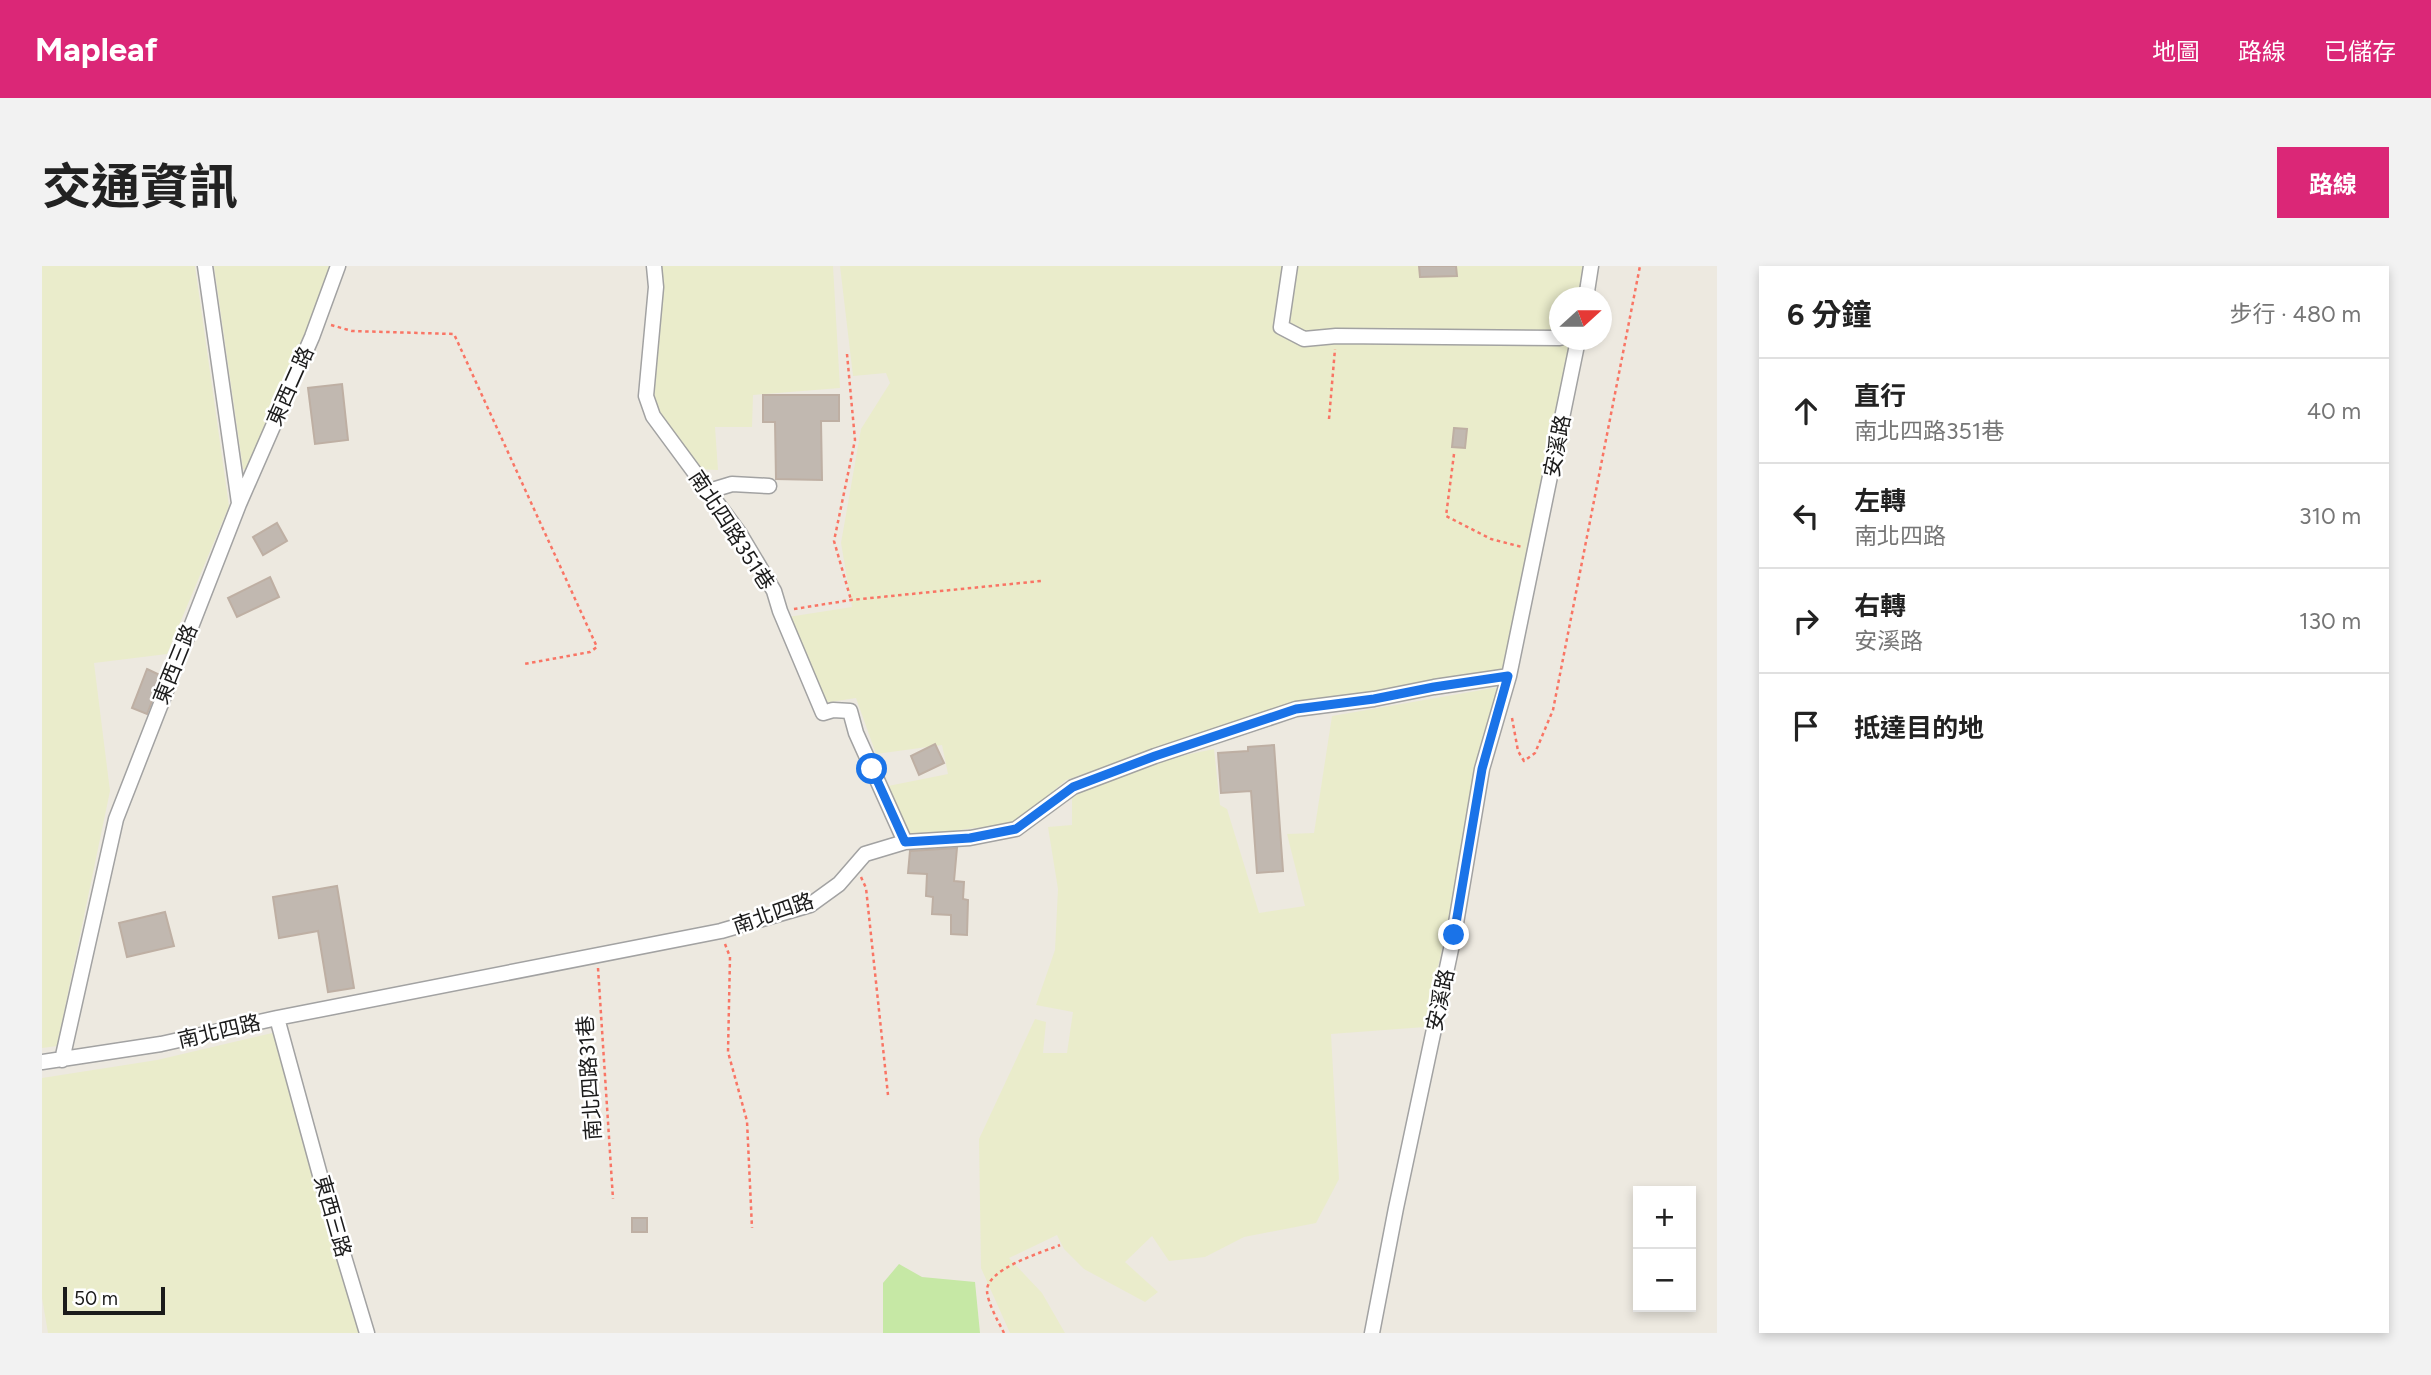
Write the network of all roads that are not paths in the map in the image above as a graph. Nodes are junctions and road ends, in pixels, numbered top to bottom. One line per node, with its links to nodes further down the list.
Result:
1 (205, 266): 11 (street, 東西三路)
2 (338, 266): 11 (street, 東西二路)
3 (654, 266): 10 (street, 南北四路351巷)
4 (1290, 266): 7 (street)
5 (1591, 266): 6 (street)
6 (1588, 287)
7 (1549, 338)
8 (1576, 350): 12 (street, 安溪路)
9 (769, 486): 10 (street)
10 (709, 491): 13 (street, 南北四路351巷)
11 (239, 504): 15 (street, 東西三路)
12 (1508, 676): 13 (street, 南北四路); 18 (street, 安溪路)
13 (905, 842): 14 (street, 南北四路)
14 (277, 1018): 15 (street, 南北四路); 17 (street, 東西三路)
15 (62, 1060): 16 (street, 南北四路)
16 (42, 1062)
17 (368, 1333)
18 (1373, 1333)

